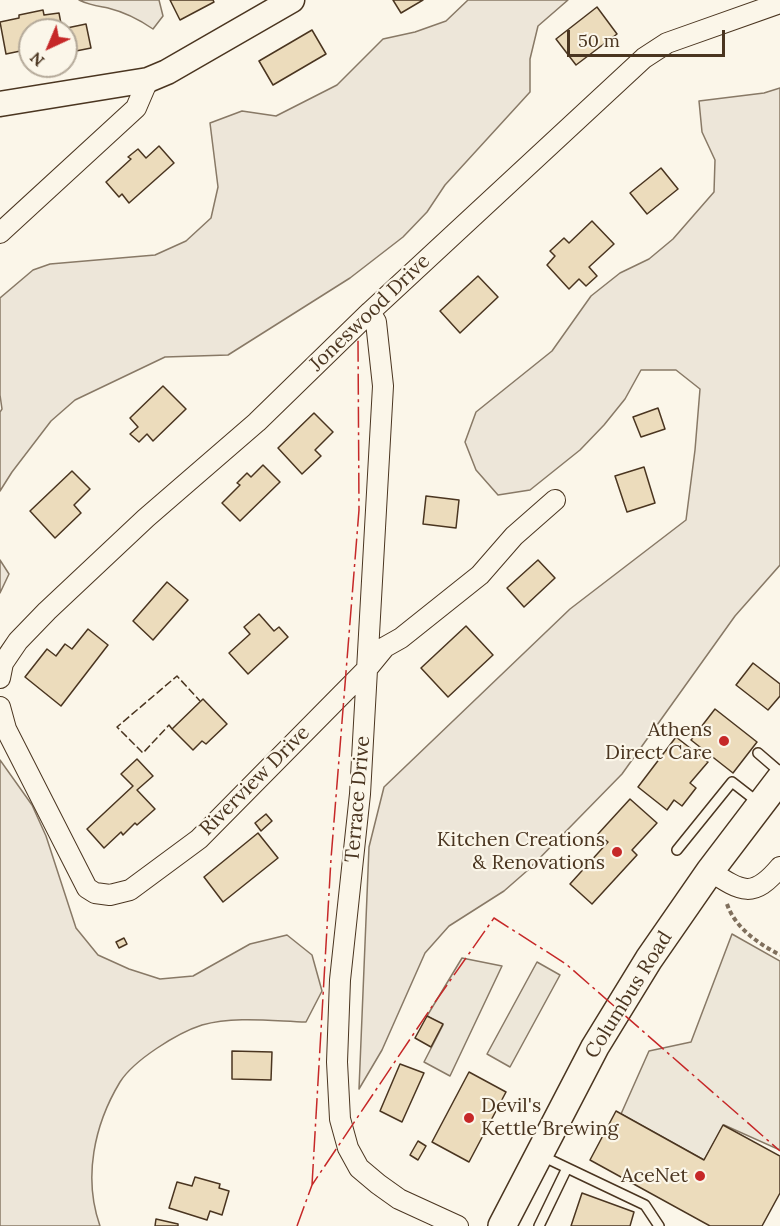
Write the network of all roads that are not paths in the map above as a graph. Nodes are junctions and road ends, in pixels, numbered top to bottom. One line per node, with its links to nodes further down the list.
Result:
1 (292, 0): 3 (street)
2 (780, 3): 6 (street, Joneswood Drive)
3 (148, 80): 4 (street); 5 (street)
4 (0, 104)
5 (0, 234)
6 (370, 312): 8 (street, Terrace Drive); 9 (street, Joneswood Drive)
7 (555, 500): 8 (street, Riverview Drive)
8 (367, 669): 10 (street, Riverview Drive); 20 (street, Terrace Drive)
9 (0, 678)
10 (0, 707)
11 (758, 753): 12 (lane)
12 (780, 772)
13 (780, 780): 14 (main road, Columbus Road)
14 (760, 804): 15 (lane); 17 (main road, Columbus Road)
15 (677, 850)
16 (780, 867): 17 (street)
17 (704, 878): 18 (main road, Columbus Road)
18 (538, 1154): 19 (lane); 21 (main road, Columbus Road)
19 (567, 1168): 22 (lane); 23 (lane)
20 (458, 1226)
21 (502, 1226)
22 (539, 1226)
23 (659, 1226)

